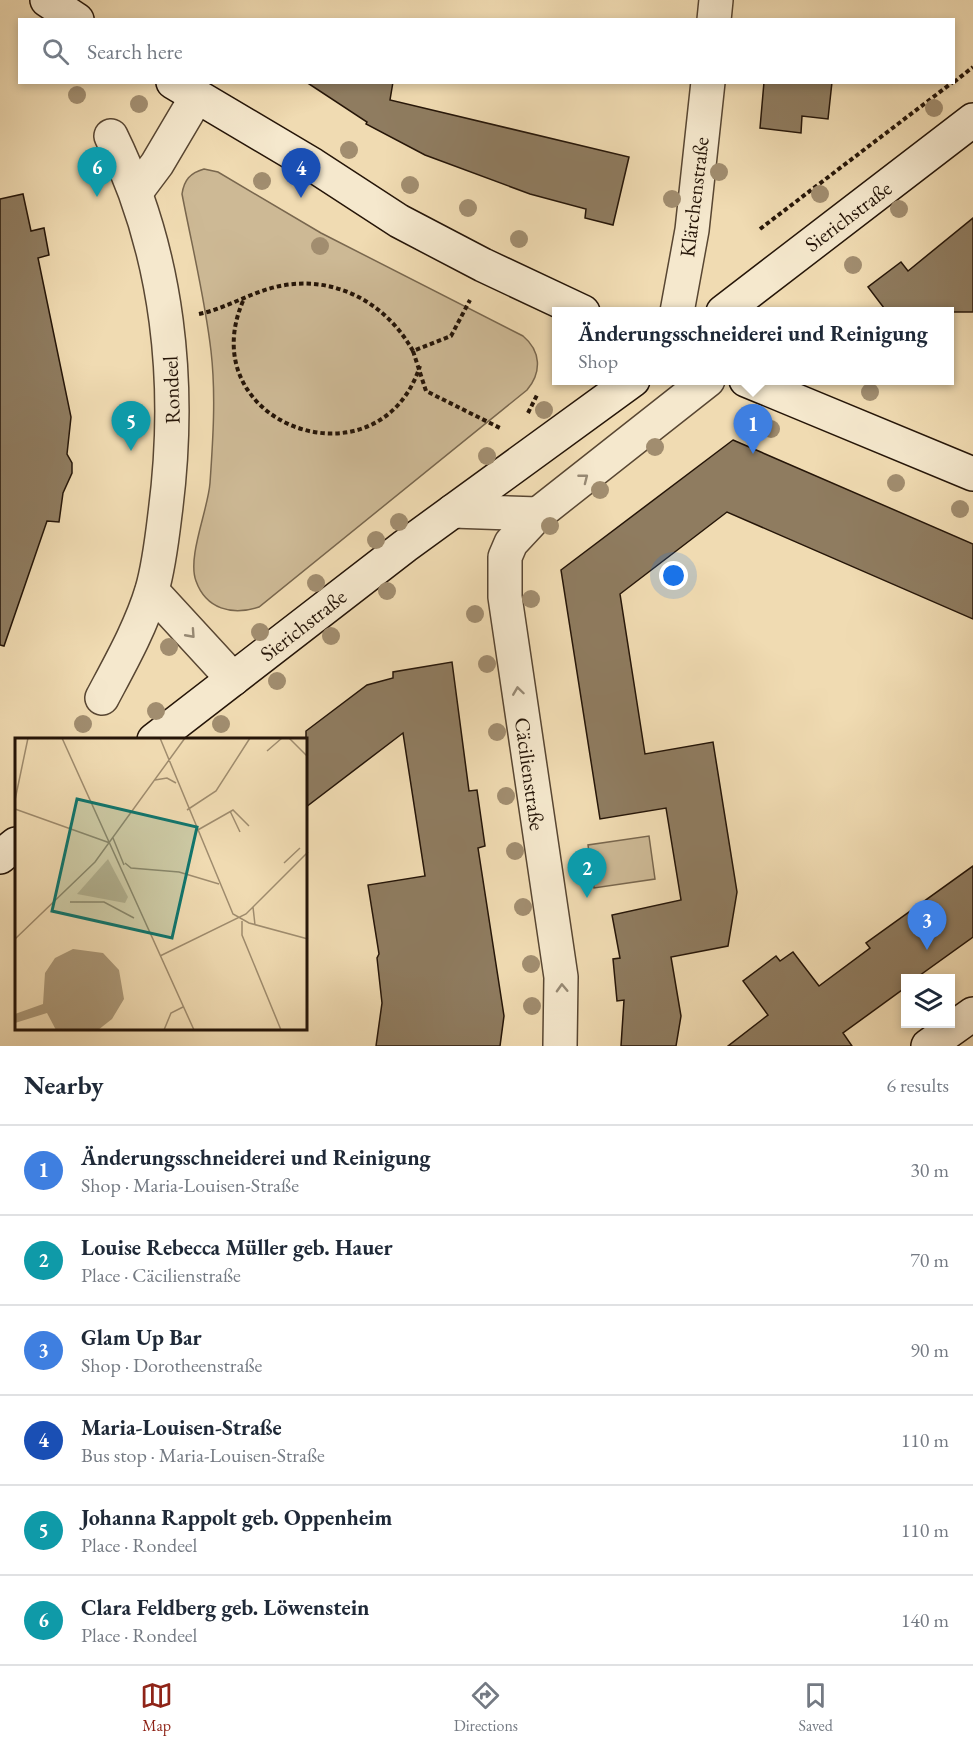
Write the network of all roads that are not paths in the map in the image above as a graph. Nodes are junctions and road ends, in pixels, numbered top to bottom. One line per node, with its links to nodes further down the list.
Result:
1 (47, 0): 3 (street)
2 (716, 0): 4 (street)
3 (73, 18)
4 (714, 18)
5 (708, 84): 11 (street, Klärchenstraße)
6 (184, 90): 9 (street); 10 (street)
7 (973, 120): 12 (street, Sierichstraße)
8 (111, 136): 9 (street, Rondeel)
9 (136, 192): 19 (street, Rondeel)
10 (572, 307)
11 (678, 307)
12 (730, 307)
13 (627, 385): 17 (street, Sierichstraße)
14 (703, 385): 18 (street, one-way to 14)
15 (756, 385): 16 (street)
16 (973, 474)
17 (453, 511): 18 (street); 20 (street, Sierichstraße)
18 (538, 514): 26 (street, Cäcilienstraße, one-way to 18)
19 (152, 591): 20 (street, one-way to 20); 21 (street, Rondeel)
20 (233, 679): 22 (street, Sierichstraße)
21 (102, 698)
22 (157, 738)
23 (15, 845): 24 (street)
24 (0, 857)
25 (973, 1014): 27 (street)
26 (560, 1046)
27 (928, 1046)

